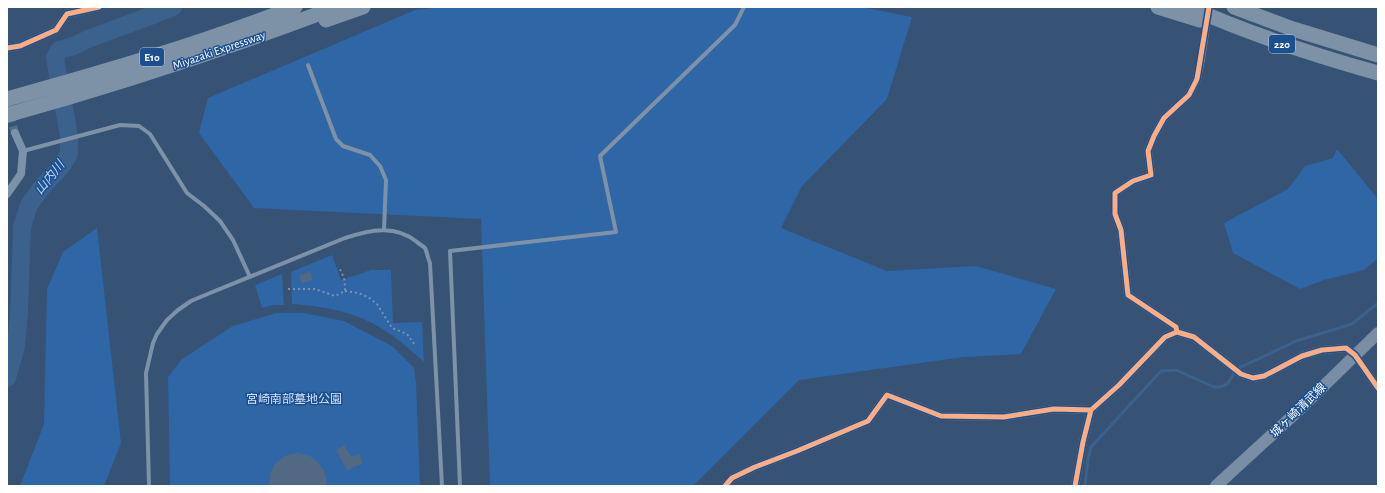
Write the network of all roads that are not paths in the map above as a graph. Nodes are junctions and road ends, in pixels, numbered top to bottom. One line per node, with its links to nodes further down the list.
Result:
1 (99, 7): 12 (street)
2 (295, 7): 18 (highway, Miyazaki Expressway / E10)
3 (337, 7): 11 (highway, Miyazaki Expressway / E10)
4 (363, 7): 11 (highway)
5 (744, 7): 32 (lane)
6 (1158, 7): 10 (highway)
7 (1189, 7): 10 (highway, 220)
8 (1209, 7): 25 (street, bridge)
9 (1234, 7): 14 (highway, 220)
10 (1248, 31): 13 (highway, 220)
11 (261, 36): 19 (highway, Miyazaki Expressway / E10)
12 (7, 48)
13 (1298, 49): 16 (highway, 220); 17 (highway)
14 (1374, 53)
15 (308, 65): 23 (lane)
16 (1378, 73)
17 (1378, 82)
18 (7, 99)
19 (7, 115)
20 (16, 133): 21 (street)
21 (23, 150): 22 (street); 24 (lane)
22 (7, 194)
23 (384, 230): 24 (lane); 31 (lane)
24 (250, 277): 30 (lane)
25 (1176, 332): 27 (street); 29 (street)
26 (1378, 333): 27 (main road, 城ヶ崎清武線)
27 (1354, 355): 28 (street); 35 (main road, 城ヶ崎清武線)
28 (1378, 388)
29 (1091, 410): 33 (street); 34 (street)
30 (149, 486)
31 (442, 486)
32 (460, 486)
33 (725, 486)
34 (1075, 486)
35 (1216, 486)

